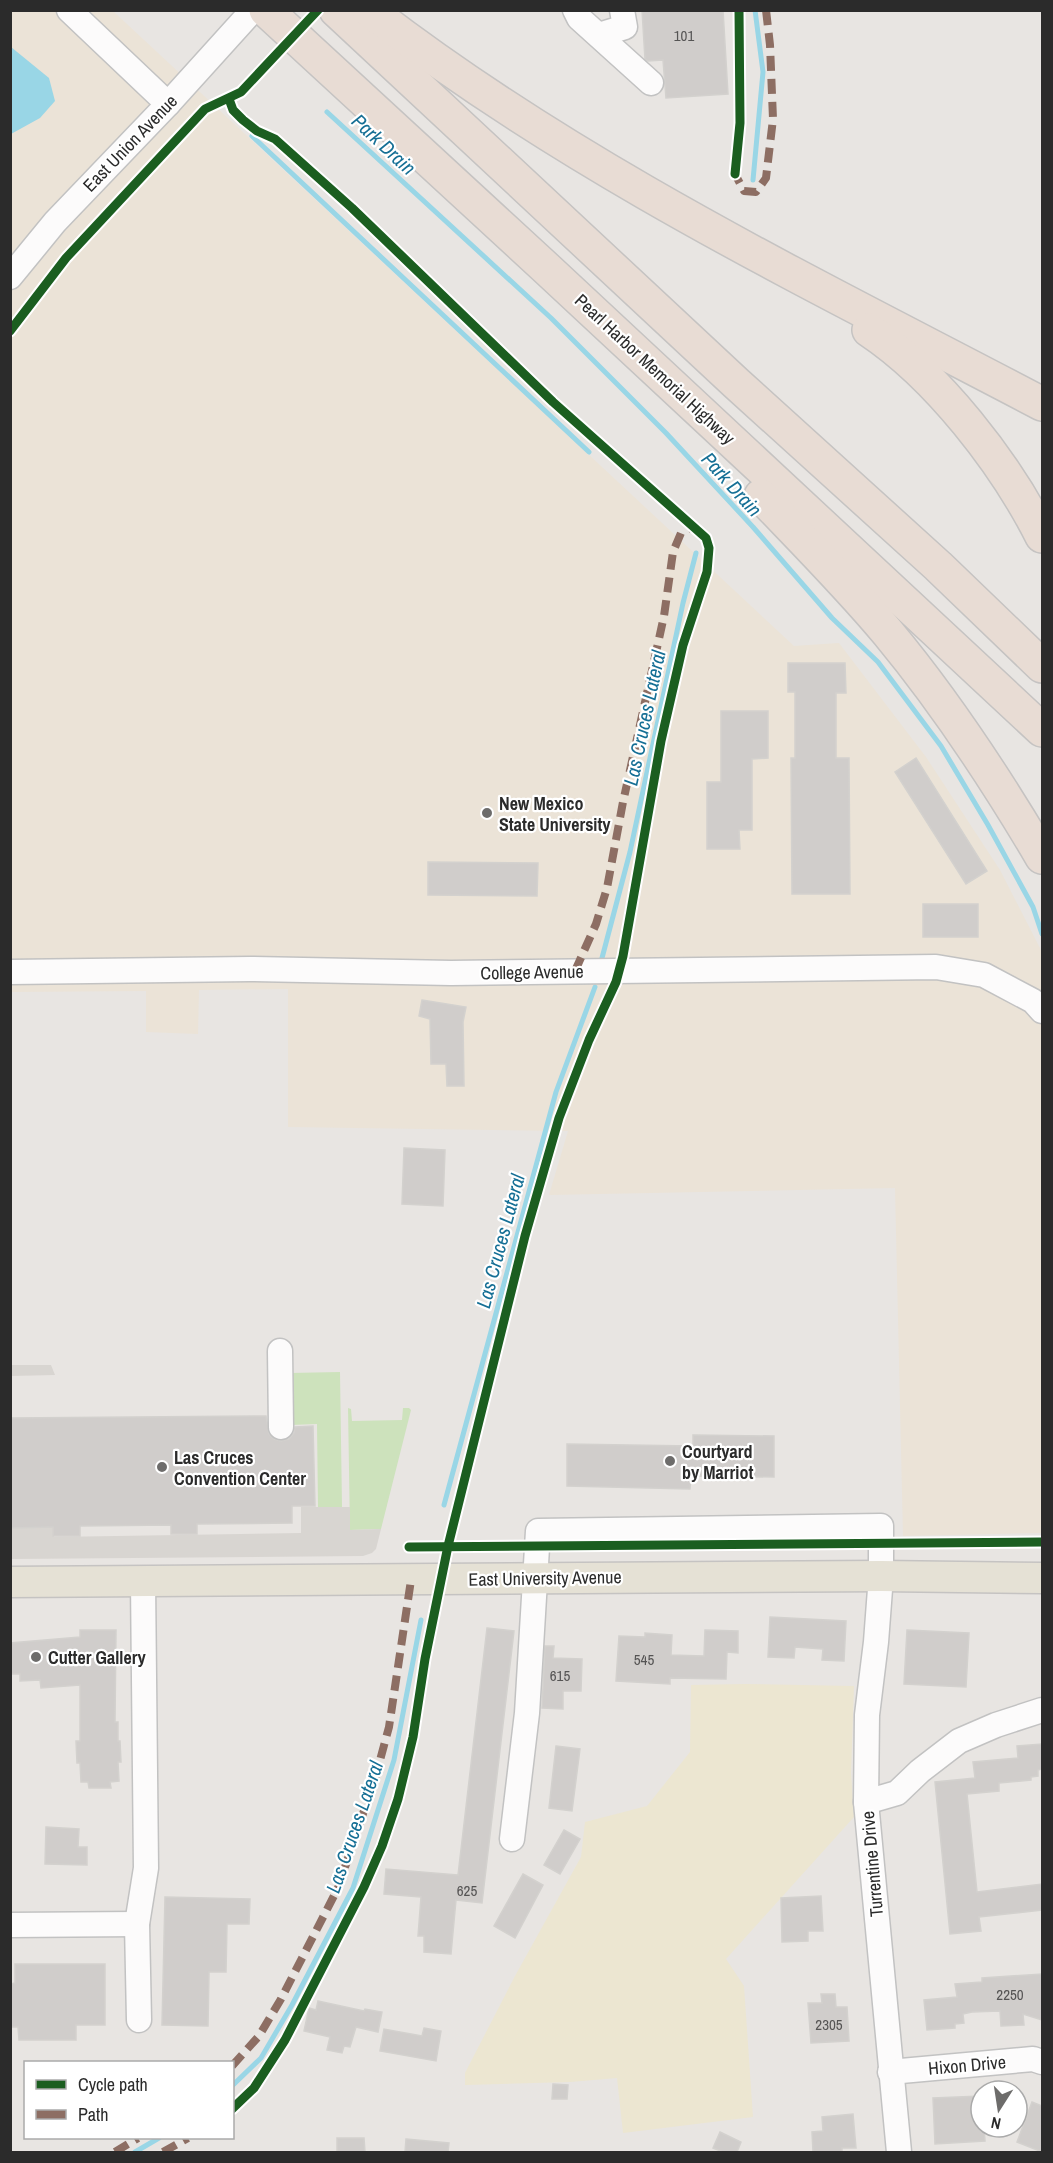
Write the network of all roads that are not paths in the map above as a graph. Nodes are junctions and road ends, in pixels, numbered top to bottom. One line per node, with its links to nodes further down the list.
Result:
1 (69, 10): 9 (street)
2 (253, 10): 9 (street, East Union Avenue)
3 (266, 10): 11 (highway, Pearl Harbor Memorial Highway)
4 (575, 10): 7 (street)
5 (622, 10): 7 (street)
6 (360, 17): 10 (highway); 15 (highway)
7 (598, 35): 8 (street)
8 (651, 83)
9 (168, 104): 12 (street, East Union Avenue)
10 (699, 224): 13 (highway); 14 (highway)
11 (546, 268): 16 (highway, Pearl Harbor Memorial Highway); 17 (highway)
12 (10, 277)
13 (1042, 404)
14 (1042, 536)
15 (1042, 666)
16 (1042, 730)
17 (1042, 857)
18 (10, 972): 19 (street, College Avenue)
19 (1042, 1011)
20 (279, 1352): 21 (street)
21 (281, 1427)
22 (881, 1576): 23 (main road, East University Avenue); 23 (street, Turrentine Drive); 24 (main road, East University Avenue); 28 (street, Turrentine Drive)
23 (536, 1578): 26 (main road, East University Avenue); 29 (street)
24 (1042, 1578)
25 (10, 1582): 26 (main road, East University Avenue)
26 (143, 1582): 30 (street)
27 (1042, 1710): 28 (street)
28 (866, 1802): 34 (street, Turrentine Drive)
29 (512, 1839)
30 (137, 1924): 31 (street); 32 (street)
31 (10, 1925)
32 (139, 2020)
33 (1042, 2062): 34 (street, Hixon Drive)
34 (890, 2072): 35 (street, Turrentine Drive)
35 (899, 2152)

